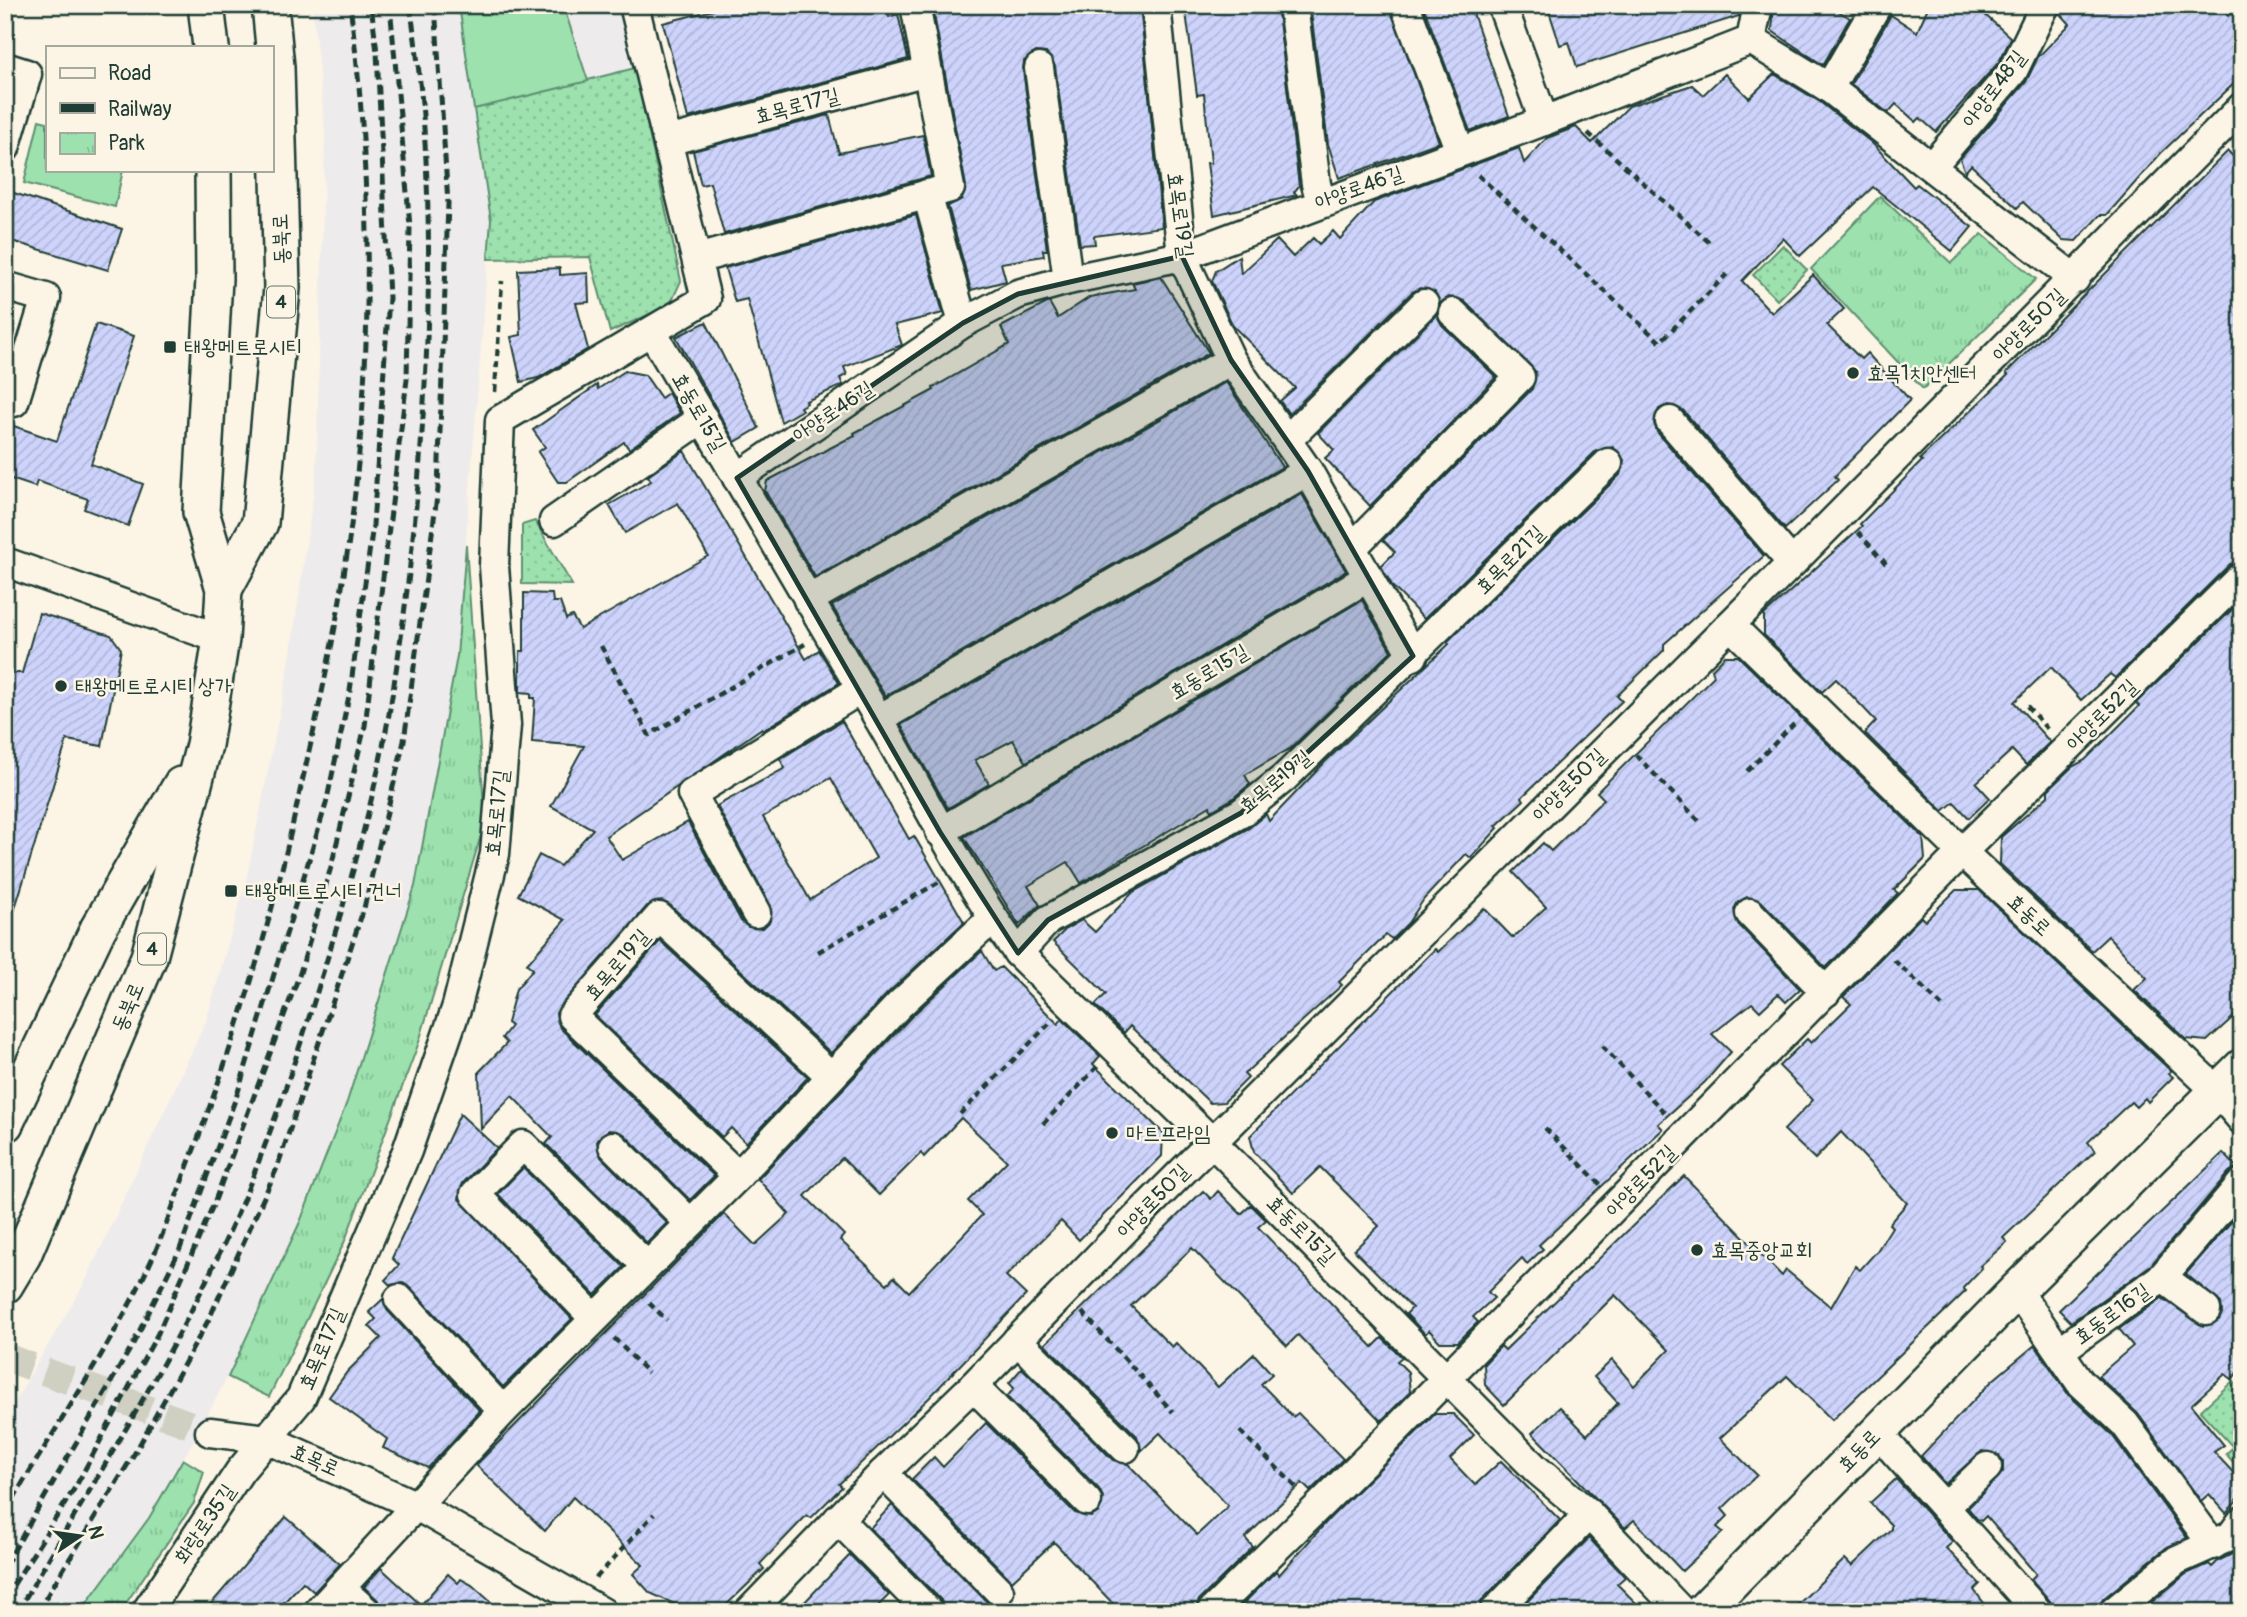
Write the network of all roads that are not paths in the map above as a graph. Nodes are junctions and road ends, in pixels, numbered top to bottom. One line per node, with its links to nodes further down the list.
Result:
1 (206, 5): 13 (main road)
2 (270, 5): 50 (main road, 동북로 / 4)
3 (915, 5): 16 (street)
4 (1156, 5): 27 (street, 효목로19길)
5 (1293, 5): 26 (street)
6 (1405, 5): 22 (street)
7 (1502, 5): 19 (street)
8 (1758, 5): 12 (street)
9 (1877, 5): 17 (street)
10 (2045, 5): 23 (street, 아양로48길)
11 (640, 7): 20 (street)
12 (1751, 40): 17 (street); 19 (street, 아양로46길)
13 (211, 46)
14 (5, 67): 21 (street)
15 (1039, 68): 30 (street)
16 (927, 71): 20 (street, 효목로17길); 25 (street)
17 (1829, 88): 23 (street, 아양로50길)
18 (2242, 107): 29 (street, 아양로50길)
19 (1544, 121): 22 (street, 아양로46길)
20 (668, 141): 28 (street)
21 (5, 148)
22 (1457, 152): 26 (street, 아양로46길)
23 (1932, 166): 29 (street, 아양로50길)
24 (213, 172): 50 (main road, 동북로 / 4)
25 (939, 191): 28 (street); 34 (street)
26 (1321, 202): 27 (street, 아양로46길)
27 (1182, 256): 30 (street, 아양로46길); 36 (street, 효목로19길)
28 (698, 259): 35 (street)
29 (2075, 279): 47 (street, 아양로50길)
30 (1068, 280): 34 (street, 아양로46길)
31 (5, 286): 37 (street)
32 (1424, 304): 40 (street)
33 (1453, 313): 45 (street)
34 (964, 323): 43 (street, 아양로46길)
35 (652, 332): 38 (street, 효동로15길); 89 (street, 효목로17길)
36 (1231, 360): 40 (street, 효목로19길); 51 (street)
37 (5, 398)
38 (703, 418): 43 (street, 효동로15길); 44 (street)
39 (1670, 421): 47 (street)
40 (1288, 439): 42 (street, 효목로19길)
41 (1608, 463): 54 (street, 효목로21길)
42 (1308, 471): 45 (street, 효목로19길); 56 (street)
43 (737, 478): 51 (street, 효동로15길)
44 (554, 521)
45 (1353, 547): 49 (street, 효목로19길)
46 (5, 562): 53 (street)
47 (1792, 563): 52 (street, 아양로50길)
48 (2242, 576): 59 (street, 아양로52길)
49 (1368, 577): 54 (street, 효목로19길); 58 (street, 효동로15길)
50 (224, 589): 53 (main road, 동북로 / 4)
51 (808, 600): 55 (street, 효동로15길)
52 (1730, 625): 59 (street); 70 (street, 아양로50길)
53 (220, 639): 57 (main road, 동북로 / 4)
54 (1413, 656): 63 (street, 효목로19길)
55 (861, 689): 56 (street, 효동로15길); 61 (street)
56 (878, 719): 58 (street, 효동로15길)
57 (204, 745): 69 (main road); 77 (main road, 동북로 / 4)
58 (940, 832): 62 (street, 효동로15길)
59 (1962, 852): 64 (street, 아양로52길); 67 (street, 효동로)
60 (1750, 913): 64 (street)
61 (756, 914)
62 (995, 921): 63 (street, 효동로15길); 66 (street)
63 (1018, 953): 70 (street, 효동로15길)
64 (1826, 992): 84 (street, 아양로52길)
65 (2242, 1067): 67 (main road, 효동로)
66 (831, 1076): 72 (street); 72 (street, 효목로19길)
67 (2218, 1092): 68 (street); 78 (main road, 효동로)
68 (2242, 1120)
69 (5, 1124)
70 (1212, 1142): 82 (street, 아양로50길); 84 (street, 효동로15길)
71 (613, 1146): 74 (street)
72 (738, 1176): 74 (street)
73 (2242, 1183): 76 (street, 효동로16길)
74 (689, 1222): 75 (street)
75 (646, 1265): 81 (street); 81 (street)
76 (2162, 1277): 80 (street, 효동로16길); 83 (street, 효동로16길)
77 (5, 1285)
78 (2017, 1290): 83 (street); 88 (main road, 효동로)
79 (399, 1299): 86 (street)
80 (2206, 1310)
81 (594, 1318): 86 (street)
82 (1017, 1340): 85 (street, 아양로50길); 90 (street)
83 (2061, 1350): 98 (street)
84 (1448, 1377): 96 (street, 효동로15길); 107 (street, 아양로52길)
85 (973, 1386): 92 (street, 아양로50길); 93 (street)
86 (503, 1411): 94 (street)
87 (210, 1432): 89 (street, 효목로)
88 (1877, 1432): 95 (street); 110 (main road, 효동로)
89 (267, 1439): 94 (street, 효목로); 102 (street, 화랑로35길)
90 (1125, 1448)
91 (1987, 1467): 95 (street)
92 (883, 1472): 97 (street, 아양로50길); 100 (street)
93 (1087, 1501)
94 (415, 1504): 99 (street); 101 (street, 효목로)
95 (1946, 1506): 111 (street)
96 (1589, 1514): 108 (street); 109 (street, 효동로15길)
97 (838, 1519): 105 (street, 아양로50길); 106 (street)
98 (2232, 1536): 112 (street)
99 (340, 1588): 103 (street); 104 (street)
100 (999, 1591)
101 (591, 1605)
102 (146, 1612)
103 (318, 1612)
104 (367, 1612)
105 (748, 1612)
106 (929, 1612)
107 (1211, 1612)
108 (1493, 1612)
109 (1682, 1612)
110 (1702, 1612)
111 (2038, 1612)
112 (2113, 1612)

